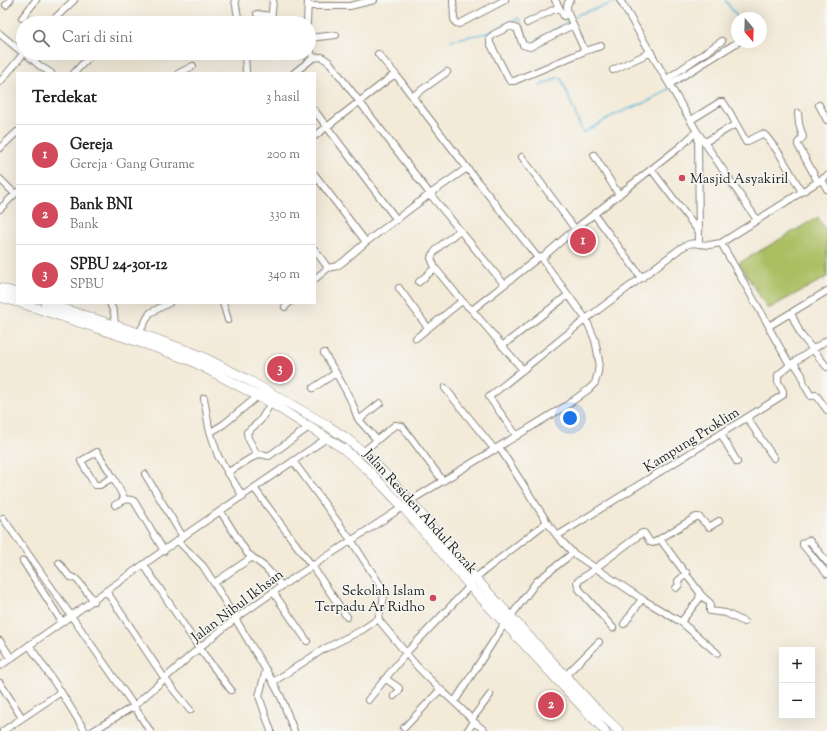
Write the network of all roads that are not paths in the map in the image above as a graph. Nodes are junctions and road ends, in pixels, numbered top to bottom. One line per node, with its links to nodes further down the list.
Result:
1 (36, 0): 14 (street)
2 (235, 0): 16 (street)
3 (273, 0): 17 (street)
4 (374, 0): 10 (street)
5 (453, 0): 6 (street)
6 (505, 0)
7 (555, 0): 12 (street)
8 (570, 0): 19 (street)
9 (70, 1): 15 (street)
10 (308, 3): 18 (street)
11 (621, 3): 30 (street)
12 (559, 7): 19 (street); 20 (street)
13 (257, 14): 17 (street)
14 (24, 16)
15 (56, 16)
16 (238, 16)
17 (271, 16)
18 (307, 16)
19 (566, 16): 21 (street)
20 (527, 23)
21 (572, 24): 29 (street); 29 (street)
22 (0, 34): 28 (street)
23 (336, 35): 24 (street)
24 (316, 37)
25 (722, 41): 48 (street)
26 (601, 46): 29 (street)
27 (731, 46): 48 (street)
28 (16, 47)
29 (585, 51)
30 (651, 52): 39 (street); 48 (street)
31 (378, 54): 46 (street, Jalan Nibul Ikhsan)
32 (316, 58): 50 (street)
33 (18, 60): 47 (street)
34 (33, 60): 40 (street)
35 (86, 60): 41 (street)
36 (245, 60): 43 (street)
37 (310, 60): 44 (street)
38 (193, 66): 42 (street)
39 (613, 70)
40 (50, 72)
41 (75, 72)
42 (180, 72)
43 (246, 72)
44 (295, 72)
45 (446, 72): 49 (street)
46 (396, 75): 49 (street, Jalan Nibul Ikhsan); 50 (street)
47 (0, 82)
48 (670, 84): 54 (street)
49 (413, 96): 65 (street, Jalan Nibul Ikhsan)
50 (360, 102): 57 (street); 73 (street)
51 (819, 105): 55 (street)
52 (316, 112): 57 (street)
53 (798, 113): 69 (street)
54 (691, 120): 56 (street); 58 (street)
55 (827, 120)
56 (736, 124): 61 (street); 71 (street)
57 (327, 127): 60 (street); 77 (street)
58 (697, 132): 61 (street); 66 (street); 81 (street)
59 (16, 133): 62 (street)
60 (316, 135)
61 (705, 142): 78 (street)
62 (0, 148)
63 (594, 155): 74 (street)
64 (522, 157): 79 (street)
65 (467, 168): 73 (street); 86 (street, Jalan Nibul Ikhsan)
66 (651, 169): 74 (street); 81 (street)
67 (316, 176): 82 (street)
68 (0, 179): 72 (street)
69 (822, 179): 70 (street); 71 (street)
70 (827, 189)
71 (802, 192): 78 (street)
72 (16, 193): 75 (street)
73 (430, 194): 77 (street); 80 (street)
74 (619, 195): 76 (street)
75 (0, 209)
76 (594, 214): 79 (street); 90 (street)
77 (397, 220): 82 (street)
78 (757, 220): 83 (street)
79 (575, 229): 86 (street)
80 (459, 231): 88 (street); 92 (street)
81 (699, 232): 84 (street)
82 (366, 242): 87 (street)
83 (721, 243): 84 (street); 111 (street)
84 (699, 244): 90 (street)
85 (316, 251): 87 (street)
86 (540, 257): 92 (street); 96 (street, Jalan Nibul Ikhsan)
87 (328, 268): 89 (street)
88 (435, 268): 91 (street); 100 (street)
89 (316, 278)
90 (642, 278): 108 (street)
91 (419, 282)
92 (504, 284): 106 (street)
93 (0, 288): 98 (highway, Jalan Residen Abdul Rozak)
94 (399, 288): 112 (street)
95 (827, 292): 107 (street)
96 (568, 295): 108 (street, Jalan Nibul Ikhsan); 116 (street)
97 (0, 297): 99 (highway, Jalan Residen Abdul Rozak)
98 (16, 299)
99 (16, 300)
100 (462, 301): 106 (street); 112 (street)
101 (29, 304): 125 (highway, Jalan Residen Abdul Rozak)
102 (48, 304): 110 (highway, Jalan Residen Abdul Rozak)
103 (112, 304): 110 (street)
104 (167, 304): 113 (street)
105 (223, 304): 109 (street)
106 (472, 310): 116 (street)
107 (791, 313): 111 (street); 117 (street)
108 (586, 319): 121 (street); 135 (street, Jalan Nibul Ikhsan)
109 (228, 320)
110 (115, 325): 113 (highway, Jalan Residen Abdul Rozak)
111 (769, 326): 119 (street)
112 (428, 328): 114 (street)
113 (139, 333): 139 (highway, Jalan Residen Abdul Rozak)
114 (416, 338)
115 (827, 340): 117 (street, Kampung Proklim)
116 (502, 346): 121 (street)
117 (814, 350): 119 (street, Kampung Proklim); 120 (street)
118 (324, 353): 122 (street)
119 (792, 364): 129 (street); 130 (street, Kampung Proklim)
120 (827, 367)
121 (523, 370): 135 (street)
122 (336, 373): 123 (street); 131 (street)
123 (313, 388)
124 (445, 388): 138 (street)
125 (258, 396): 127 (highway, Jalan Residen Abdul Rozak); 133 (street)
126 (204, 398): 133 (street)
127 (270, 403): 132 (highway, Jalan Residen Abdul Rozak); 140 (street)
128 (380, 403): 131 (street)
129 (827, 410)
130 (747, 418): 134 (street, Kampung Proklim); 141 (street)
131 (359, 420): 137 (street)
132 (309, 427): 136 (highway, Jalan Residen Abdul Rozak); 140 (street)
133 (210, 432): 144 (street)
134 (721, 434): 143 (street); 157 (street, Kampung Proklim)
135 (517, 436): 138 (street, Jalan Nibul Ikhsan)
136 (327, 438): 142 (street); 151 (highway, Jalan Residen Abdul Rozak)
137 (377, 440): 139 (street); 147 (street)
138 (497, 449): 147 (street, Jalan Nibul Ikhsan); 156 (street)
139 (363, 452): 151 (highway, Jalan Residen Abdul Rozak)
140 (257, 455): 144 (street)
141 (774, 458)
142 (292, 461): 148 (street); 160 (street)
143 (737, 462)
144 (227, 472): 149 (street)
145 (145, 474): 158 (street)
146 (112, 477): 146 (street); 150 (street)
147 (443, 481): 151 (street, Jalan Nibul Ikhsan)
148 (254, 488): 149 (street); 168 (street)
149 (243, 497): 153 (street)
150 (125, 500): 152 (street); 161 (street)
151 (406, 504): 160 (street, Jalan Nibul Ikhsan); 172 (highway, Jalan Residen Abdul Rozak)
152 (115, 506)
153 (221, 512): 158 (street); 163 (street)
154 (3, 518): 181 (street)
155 (719, 521): 159 (street)
156 (547, 522): 157 (street); 172 (street)
157 (558, 536): 162 (street)
158 (180, 539): 161 (street); 173 (street)
159 (660, 539): 169 (street); 170 (street)
160 (351, 540): 168 (street, Jalan Nibul Ikhsan); 183 (street)
161 (164, 551): 167 (street)
162 (573, 553): 169 (street); 185 (street)
163 (251, 558): 173 (street); 174 (street)
164 (23, 561): 186 (street)
165 (827, 562): 171 (street)
166 (59, 563): 180 (street)
167 (144, 565): 176 (street); 195 (street)
168 (312, 566): 174 (street, Jalan Nibul Ikhsan); 182 (street)
169 (596, 568): 179 (street); 190 (street)
170 (687, 573): 175 (street); 178 (street)
171 (827, 574)
172 (473, 582): 185 (highway, Jalan Residen Abdul Rozak); 196 (street)
173 (214, 583): 184 (street)
174 (282, 586): 177 (street, Jalan Nibul Ikhsan)
175 (676, 588)
176 (107, 592): 180 (street); 202 (street)
177 (273, 592): 184 (street, Jalan Nibul Ikhsan); 192 (street)
178 (700, 594): 187 (street); 188 (street)
179 (642, 599): 187 (street); 189 (street)
180 (94, 601): 181 (street)
181 (70, 616): 186 (street); 213 (street)
182 (347, 617)
183 (378, 618): 196 (street); 204 (street)
184 (235, 619): 195 (street, Jalan Nibul Ikhsan); 200 (street)
185 (508, 619): 201 (highway, Jalan Residen Abdul Rozak); 212 (street); 226 (highway, Jalan Residen Abdul Rozak)
186 (62, 622): 194 (street)
187 (681, 622): 197 (street)
188 (744, 622)
189 (624, 624)
190 (613, 628)
191 (0, 641): 198 (street)
192 (307, 641)
193 (599, 642): 201 (street)
194 (29, 645): 198 (street); 208 (street)
195 (199, 648): 202 (street, Jalan Nibul Ikhsan); 206 (street)
196 (406, 653): 203 (street); 207 (street)
197 (717, 653)
198 (11, 658): 199 (street)
199 (0, 666)
200 (266, 670): 204 (street); 222 (street)
201 (566, 675): 227 (highway, Jalan Residen Abdul Rozak)
202 (165, 679): 213 (street, Jalan Nibul Ikhsan); 214 (street)
203 (386, 679): 210 (street); 211 (street)
204 (273, 682): 223 (street)
205 (0, 683): 215 (street)
206 (231, 690)
207 (440, 690): 212 (street); 217 (street)
208 (61, 692): 215 (street); 219 (street)
209 (490, 695): 216 (street)
210 (394, 696)
211 (368, 700)
212 (455, 701): 216 (street)
213 (134, 706): 220 (street, Jalan Nibul Ikhsan); 221 (street)
214 (190, 710)
215 (22, 718): 218 (street)
216 (473, 721): 224 (street); 225 (street)
217 (404, 728)
218 (3, 731)
219 (85, 731)
220 (93, 731)
221 (150, 731)
222 (271, 731)
223 (294, 731)
224 (467, 731)
225 (485, 731)
226 (606, 731)
227 (619, 731)

